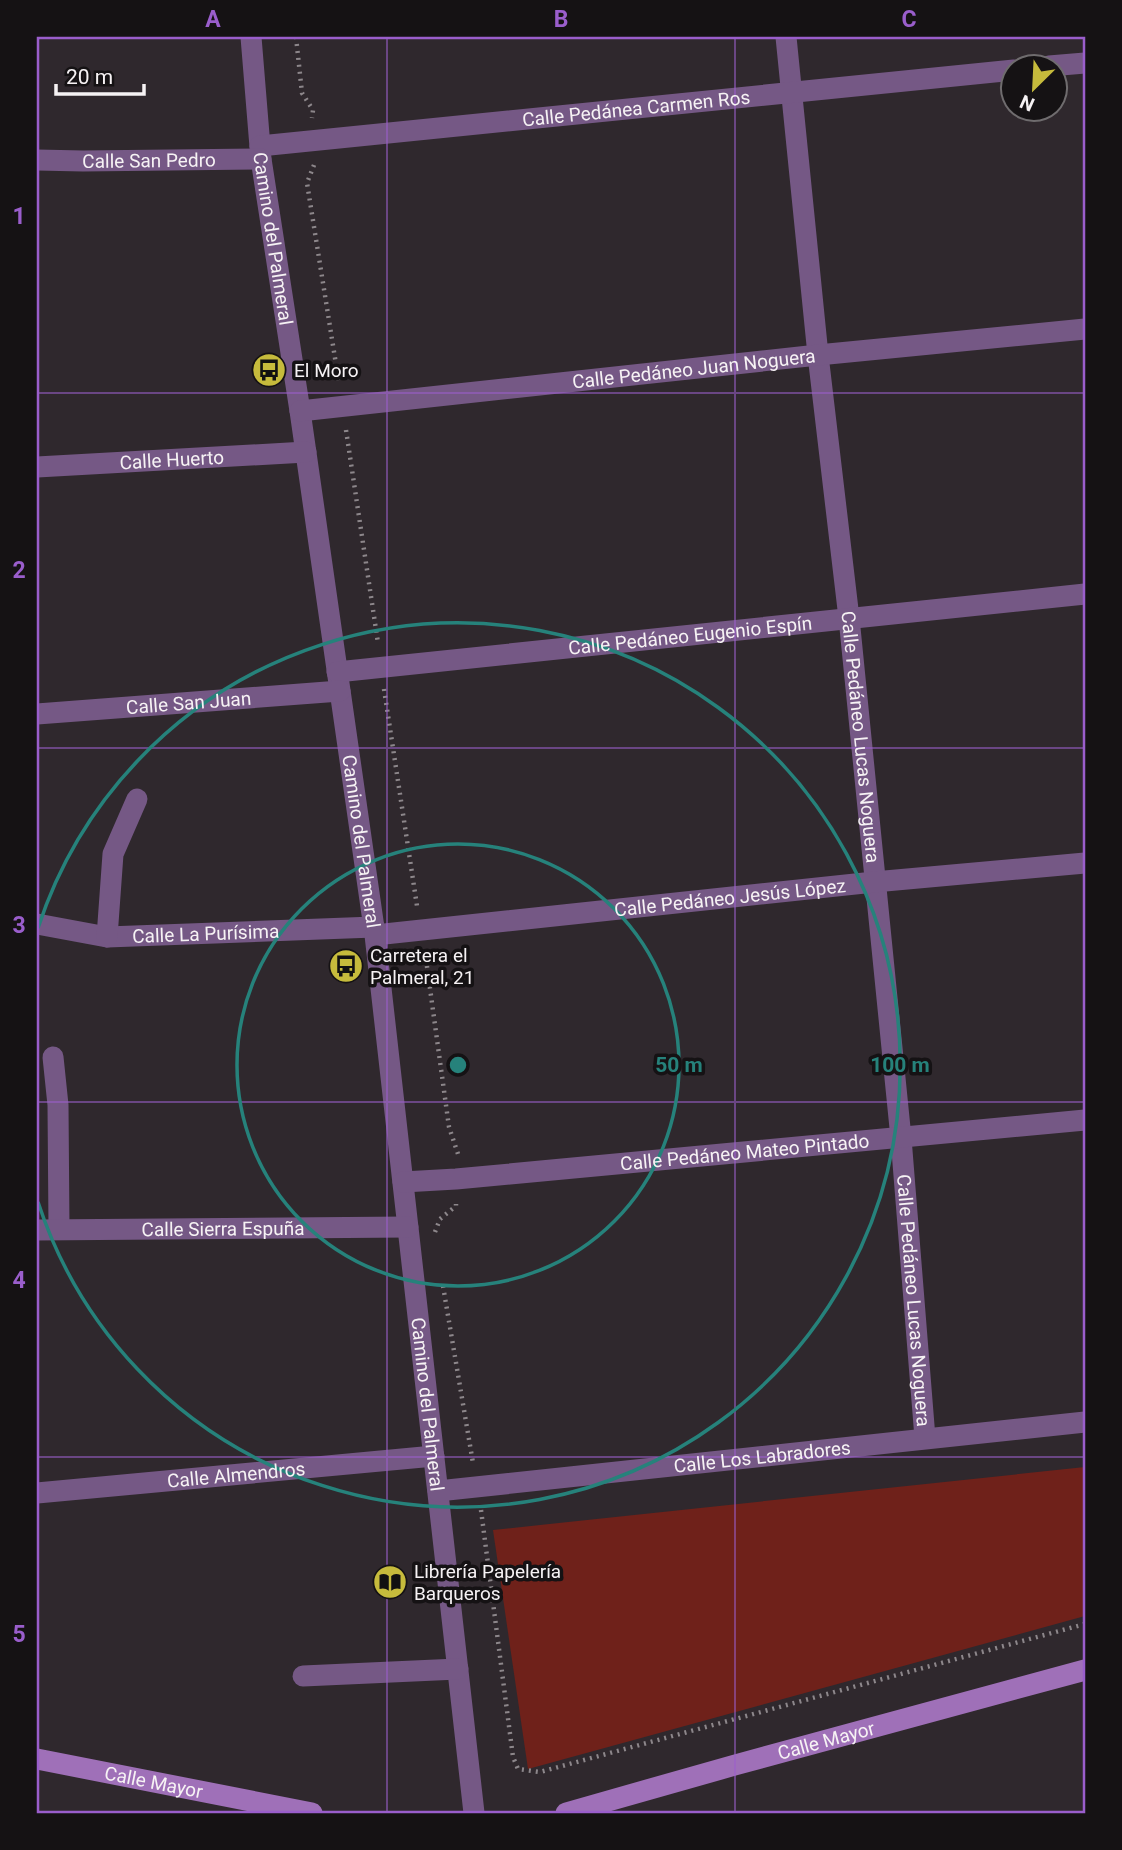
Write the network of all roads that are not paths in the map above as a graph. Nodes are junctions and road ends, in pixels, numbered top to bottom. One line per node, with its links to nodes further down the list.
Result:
1 (251, 37): 5 (street, Camino del Palmeral)
2 (786, 37): 4 (street, Calle Pedáneo Lucas Noguera)
3 (1000, 71): 4 (street, Calle Pedánea Carmen Ros)
4 (791, 93): 5 (street, Calle Pedánea Carmen Ros); 8 (street, Calle Pedáneo Lucas Noguera)
5 (260, 152): 6 (street, Calle San Pedro); 9 (street, Camino del Palmeral)
6 (37, 160)
7 (1085, 329): 8 (street, Calle Pedáneo Juan Noguera)
8 (818, 355): 9 (street, Calle Pedáneo Juan Noguera); 13 (street, Calle Pedáneo Lucas Noguera)
9 (300, 411): 10 (street, Camino del Palmeral)
10 (306, 452): 11 (street, Calle Huerto); 14 (street, Camino del Palmeral)
11 (37, 467)
12 (1085, 594): 13 (street, Calle Pedáneo Eugenio Espín)
13 (849, 618): 14 (street, Calle Pedáneo Eugenio Espín); 18 (street, Calle Pedáneo Lucas Noguera)
14 (339, 681): 15 (street, Calle San Juan); 20 (street, Camino del Palmeral)
15 (37, 714)
16 (137, 799): 21 (street)
17 (1085, 863): 18 (street, Calle Pedáneo Jesús López)
18 (874, 882): 20 (street, Calle Pedáneo Jesús López); 24 (street, Calle Pedáneo Lucas Noguera)
19 (37, 924): 21 (street, Calle La Purísima)
20 (375, 931): 21 (street, Calle La Purísima); 25 (street, Camino del Palmeral)
21 (107, 937)
22 (53, 1057): 27 (street)
23 (1085, 1120): 24 (street, Calle Pedáneo Mateo Pintado)
24 (901, 1138): 25 (street, Calle Pedáneo Mateo Pintado); 30 (street, Calle Pedáneo Lucas Noguera)
25 (403, 1182): 26 (street, Camino del Palmeral)
26 (408, 1227): 27 (street, Calle Sierra Espuña); 31 (street, Camino del Palmeral)
27 (60, 1229): 28 (street, Calle Sierra Espuña)
28 (37, 1230)
29 (1085, 1422): 30 (street, Calle Los Labradores)
30 (925, 1438): 32 (street, Calle Los Labradores)
31 (434, 1455): 32 (street, Camino del Palmeral); 33 (street, Calle Almendros)
32 (438, 1491): 34 (street, Camino del Palmeral)
33 (37, 1493)
34 (458, 1669): 36 (street); 39 (street, Camino del Palmeral)
35 (1085, 1670): 40 (street, Calle Mayor)
36 (303, 1676)
37 (37, 1759): 38 (street, Calle Mayor)
38 (312, 1813)
39 (474, 1813)
40 (566, 1813)

